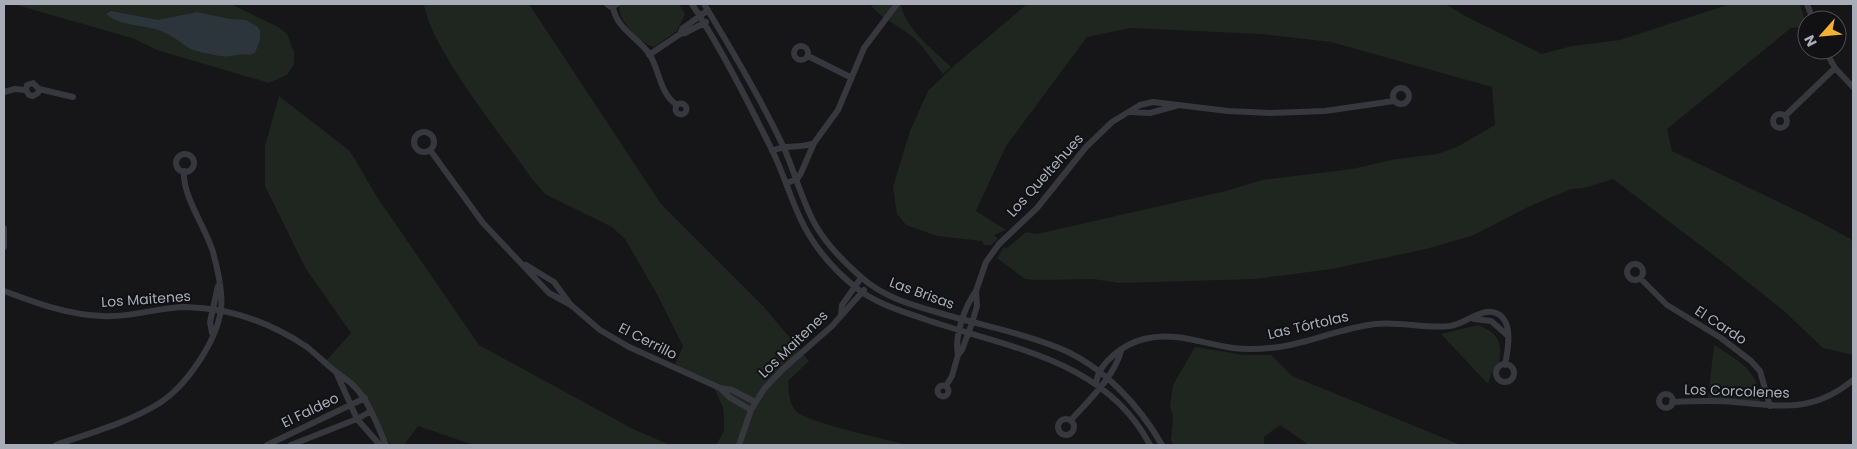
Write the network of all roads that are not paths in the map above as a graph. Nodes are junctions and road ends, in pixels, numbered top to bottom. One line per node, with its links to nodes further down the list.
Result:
1 (692, 4): 5 (street, Las Brisas)
2 (896, 4): 13 (street)
3 (612, 5): 9 (street)
4 (706, 7): 5 (street); 6 (street, Las Brisas)
5 (699, 15): 7 (street, Las Brisas); 8 (street)
6 (712, 18): 7 (street); 23 (street, Las Brisas)
7 (704, 23): 8 (street); 25 (street, Las Brisas)
8 (680, 34): 9 (street)
9 (650, 55): 18 (street)
10 (808, 56): 13 (street)
11 (1831, 60): 12 (street)
12 (1835, 68): 14 (street); 21 (street)
13 (850, 77): 22 (street)
14 (1853, 87)
15 (4, 92): 16 (street)
16 (73, 97)
17 (1394, 101): 19 (street, Los Queltehues)
18 (678, 105)
19 (1180, 105): 20 (street, Los Queltehues); 20 (street, Los Queltehues)
20 (1130, 112): 38 (street, Los Queltehues)
21 (1785, 116)
22 (814, 143): 23 (street); 27 (street)
23 (782, 146): 25 (street); 27 (street, Las Brisas)
24 (430, 150): 31 (street, El Cerrillo)
25 (772, 150): 28 (street, Las Brisas)
26 (184, 172): 35 (street)
27 (797, 179): 28 (street); 32 (street, Las Brisas)
28 (787, 184): 36 (street, Las Brisas)
29 (4, 228): 30 (street)
30 (4, 247)
31 (522, 263): 40 (street, El Cerrillo); 40 (street, El Cerrillo)
32 (861, 278): 34 (street, Las Brisas); 36 (street, Los Maitenes)
33 (1640, 278): 65 (street, El Cardo)
34 (868, 283): 39 (street, Los Maitenes); 45 (street, Las Brisas)
35 (218, 285): 41 (street); 42 (street)
36 (855, 287): 39 (street, Las Brisas); 43 (street, Los Maitenes)
37 (4, 291): 41 (street, Los Maitenes)
38 (976, 291): 45 (street, Los Queltehues); 46 (street, Los Queltehues)
39 (863, 292): 43 (street, Los Maitenes); 47 (street, Las Brisas)
40 (571, 305): 60 (street, El Cerrillo)
41 (212, 308): 42 (street, Los Maitenes); 48 (street)
42 (221, 310): 48 (street); 54 (street, Los Maitenes)
43 (841, 315): 62 (street, Los Maitenes)
44 (1472, 319): 50 (street); 50 (street, Las Tórtolas); 51 (street, Las Tórtolas)
45 (963, 320): 46 (street, Las Brisas); 47 (street, Los Queltehues)
46 (972, 323): 49 (street, Los Queltehues); 55 (street, Las Brisas)
47 (960, 331): 49 (street, Las Brisas); 52 (street, Los Queltehues)
48 (212, 334): 70 (street)
49 (969, 334): 52 (street, Los Queltehues); 58 (street, Las Brisas)
50 (1508, 336): 53 (street, Las Tórtolas)
51 (1121, 351): 55 (street, Las Tórtolas); 56 (street, Las Tórtolas)
52 (958, 355): 59 (street, Los Queltehues)
53 (1505, 365)
54 (336, 372): 61 (street, Los Maitenes); 64 (street, Los Maitenes)
55 (1100, 372): 56 (street, Las Brisas); 58 (street, Las Tórtolas)
56 (1107, 378): 58 (street, Las Tórtolas); 77 (street, Las Brisas)
57 (1853, 380): 65 (street, Los Corcolenes)
58 (1098, 385): 69 (street, Las Tórtolas); 76 (street, Las Brisas)
59 (946, 386)
60 (720, 388): 62 (street, El Cerrillo); 66 (street, El Cerrillo)
61 (364, 398): 64 (street, El Faldeo); 67 (street, Los Maitenes)
62 (756, 402): 66 (street, Los Maitenes)
63 (1672, 402): 65 (street, Los Corcolenes)
64 (349, 405): 68 (street, Los Maitenes); 71 (street, El Faldeo)
65 (1770, 406)
66 (751, 410): 75 (street, Los Maitenes)
67 (371, 411): 68 (street, El Faldeo); 74 (street, Los Maitenes)
68 (357, 420): 72 (street, El Faldeo); 73 (street, Los Maitenes)
69 (1071, 420)
70 (56, 445)
71 (267, 445)
72 (291, 445)
73 (380, 445)
74 (386, 445)
75 (739, 445)
76 (1150, 445)
77 (1162, 445)

